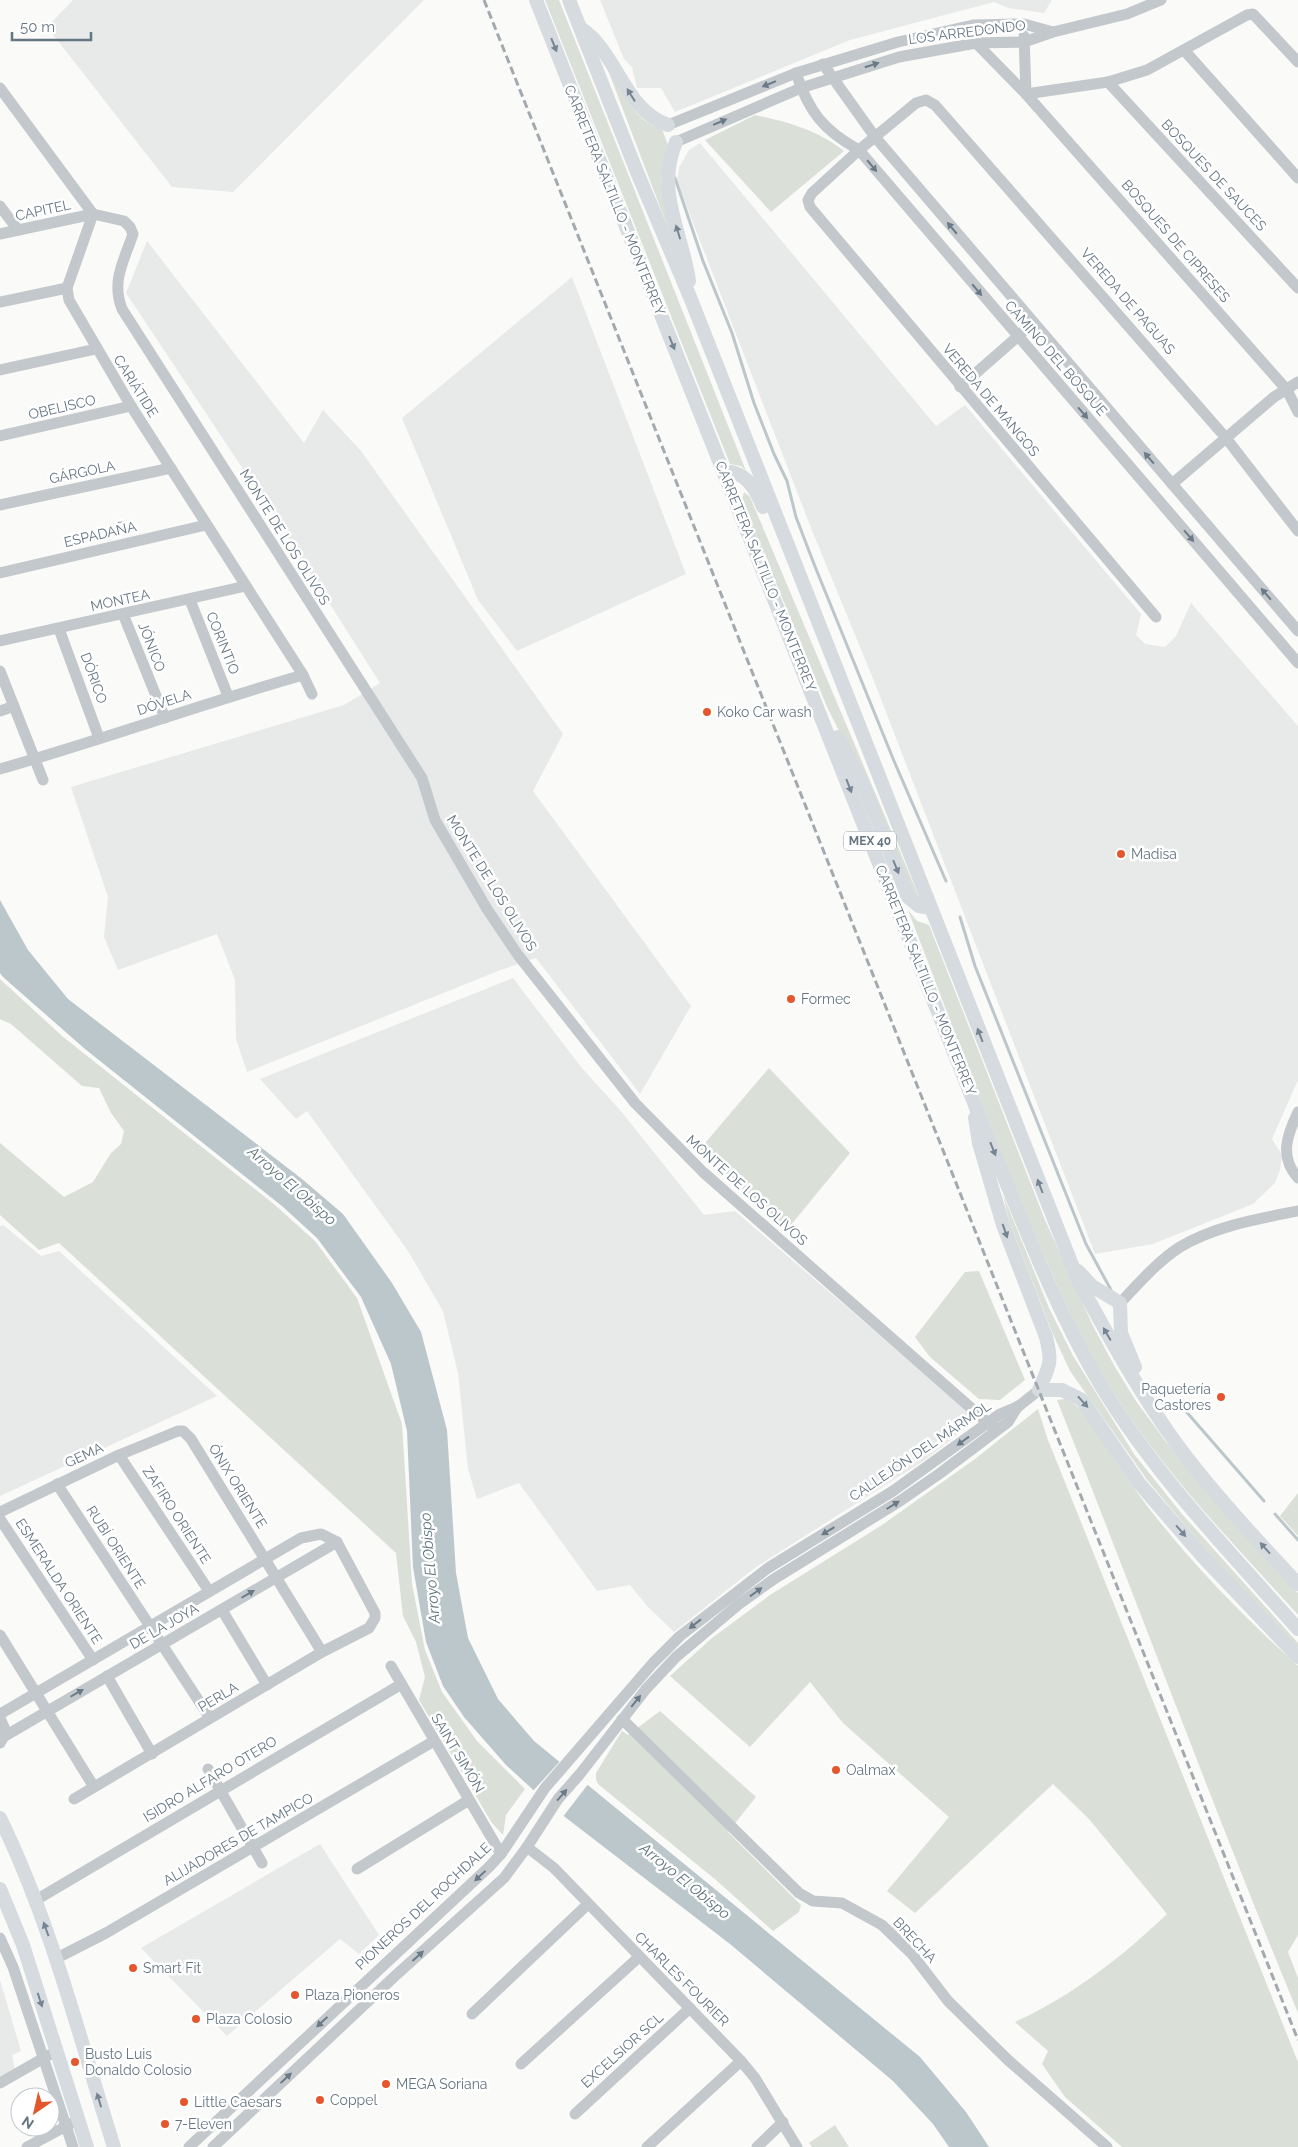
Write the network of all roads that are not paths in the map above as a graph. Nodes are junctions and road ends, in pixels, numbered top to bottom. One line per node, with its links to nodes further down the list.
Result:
1 (536, 0): 43 (main road, CARRETERA SALTILLO - MONTERREY / MEX 40, one-way to 43)
2 (569, 0): 5 (main road, MEX 40)
3 (1161, 0): 6 (street)
4 (1024, 24): 6 (street, LOS ARREDONDO); 7 (street); 11 (street, LOS ARREDONDO)
5 (580, 27): 18 (main road, one-way to 5); 29 (main road, MEX 40)
6 (1053, 32): 7 (street, LOS ARREDONDO)
7 (1024, 42): 8 (street, LOS ARREDONDO); 17 (street)
8 (976, 43): 13 (street, LOS ARREDONDO, one-way to 8); 17 (street, BOSQUES DE CIPRESES)
9 (1184, 50): 10 (street); 14 (street); 22 (street)
10 (1298, 62)
11 (823, 64): 12 (street, LOS ARREDONDO); 13 (street, CAMINO DEL BOSQUE)
12 (796, 73): 16 (street, CAMINO DEL BOSQUE); 18 (street, LOS ARREDONDO, one-way to 18)
13 (831, 78): 16 (street, LOS ARREDONDO); 19 (street, CAMINO DEL BOSQUE)
14 (1108, 82): 17 (street); 28 (street, BOSQUES DE SAUCES)
15 (0, 88): 24 (street)
16 (801, 88): 20 (street, LOS ARREDONDO, one-way to 16); 21 (street, CAMINO DEL BOSQUE)
17 (1026, 94): 37 (street, BOSQUES DE CIPRESES)
18 (668, 125)
19 (875, 137): 21 (street); 31 (street, CAMINO DEL BOSQUE, one-way to 19); 41 (street, VEREDA DE PAGUAS)
20 (676, 142): 29 (main road, one-way to 20)
21 (858, 150): 32 (street, CAMINO DEL BOSQUE, one-way to 32); 36 (street, VEREDA DE MANGOS)
22 (1298, 178)
23 (0, 206): 25 (street)
24 (93, 214): 25 (street, CAPITEL); 27 (street); 81 (street, MONTE DE LOS OLIVOS)
25 (18, 230): 26 (street, CAPITEL)
26 (0, 234)
27 (67, 288): 30 (street); 33 (street, CARIÁTIDE)
28 (1298, 288)
29 (690, 297): 54 (main road, MEX 40)
30 (0, 302)
31 (1032, 324): 32 (street); 44 (street, CAMINO DEL BOSQUE, one-way to 31)
32 (1017, 337): 36 (street); 58 (street, CAMINO DEL BOSQUE, one-way to 58)
33 (96, 349): 34 (street); 38 (street, CARIÁTIDE)
34 (0, 370)
35 (1298, 382): 37 (street)
36 (960, 386): 52 (street, VEREDA DE MANGOS)
37 (1287, 390): 39 (street, BOSQUES DE CIPRESES); 41 (street)
38 (131, 406): 40 (street, OBELISCO); 42 (street, CARIÁTIDE)
39 (1298, 412)
40 (0, 436)
41 (1226, 438): 44 (street); 47 (street, VEREDA DE PAGUAS)
42 (171, 468): 45 (street, GÁRGOLA); 46 (street, CARIÁTIDE)
43 (725, 474): 54 (main road); 62 (main road, CARRETERA SALTILLO - MONTERREY / MEX 40)
44 (1172, 484): 55 (street, CAMINO DEL BOSQUE, one-way to 44)
45 (0, 505)
46 (206, 525): 48 (street, ESPADAÑA); 49 (street, CARIÁTIDE)
47 (1298, 531)
48 (0, 573)
49 (246, 586): 50 (street, MONTEA); 61 (street, CARIÁTIDE)
50 (190, 600): 51 (street, MONTEA); 64 (street, CORINTIO)
51 (123, 614): 53 (street, MONTEA); 67 (street, JÓNICO)
52 (1156, 617)
53 (59, 629): 57 (street, MONTEA); 68 (street, DÓRICO)
54 (820, 630): 72 (main road, MEX 40)
55 (1298, 631)
56 (1298, 635): 58 (street)
57 (0, 641)
58 (1282, 645): 59 (street, CAMINO DEL BOSQUE)
59 (1298, 664)
60 (0, 671): 65 (street)
61 (303, 675): 63 (street, CARIÁTIDE); 64 (street, DÓVELA)
62 (808, 681): 72 (main road, one-way to 72); 73 (main road, CARRETERA SALTILLO - MONTERREY / MEX 40, one-way to 73)
63 (312, 694)
64 (228, 696): 67 (street, DÓVELA)
65 (14, 706): 66 (street); 69 (street)
66 (0, 711)
67 (165, 718): 68 (street, DÓVELA)
68 (99, 738): 69 (street, DÓVELA)
69 (34, 759): 70 (street, DÓVELA); 71 (street)
70 (0, 769)
71 (43, 780)
72 (931, 908): 77 (main road, MEX 40, one-way to 72)
73 (974, 1099): 79 (main road, one-way to 79); 96 (main road, CARRETERA SALTILLO - MONTERREY / MEX 40, one-way to 96)
74 (1298, 1112): 75 (street)
75 (1298, 1178)
76 (1298, 1211): 78 (street)
77 (1067, 1256): 78 (main road); 80 (main road, MEX 40, one-way to 77)
78 (1120, 1302): 80 (main road)
79 (1038, 1390): 81 (street, CALLEJÓN DEL MÁRMOL); 100 (main road, one-way to 100)
80 (1154, 1411): 92 (main road, MEX 40, one-way to 80)
81 (993, 1426): 88 (street, CALLEJÓN DEL MÁRMOL, one-way to 88); 89 (street, CALLEJÓN DEL MÁRMOL, one-way to 81)
82 (183, 1431): 83 (street, GEMA); 90 (street, ÓNIX ORIENTE)
83 (119, 1455): 84 (street, GEMA); 93 (street, ZAFIRO ORIENTE)
84 (57, 1484): 85 (street, GEMA); 95 (street, RUBÍ ORIENTE)
85 (0, 1512)
86 (0, 1518): 101 (street, ESMERALDA ORIENTE)
87 (337, 1542): 90 (street, DE LA JOYA); 91 (street, DE LA JOYA); 99 (street, PERLA)
88 (802, 1546): 89 (street); 112 (street, CALLEJÓN DEL MÁRMOL, one-way to 112)
89 (809, 1557): 111 (street, CALLEJÓN DEL MÁRMOL, one-way to 89)
90 (266, 1558): 91 (street, ÓNIX ORIENTE); 93 (street, DE LA JOYA)
91 (278, 1577): 94 (street, DE LA JOYA, one-way to 91); 99 (street, ÓNIX ORIENTE)
92 (1298, 1584)
93 (210, 1591): 95 (street, DE LA JOYA)
94 (222, 1610): 98 (street, DE LA JOYA); 104 (street)
95 (150, 1627): 98 (street, RUBÍ ORIENTE); 101 (street, DE LA JOYA)
96 (1298, 1628)
97 (0, 1635): 106 (street)
98 (161, 1644): 103 (street, DE LA JOYA); 110 (street, RUBÍ ORIENTE)
99 (322, 1652): 104 (street, PERLA)
100 (1298, 1657)
101 (93, 1660): 106 (street, DE LA JOYA)
102 (390, 1666): 105 (street, SAINT SIMÓN)
103 (107, 1676): 107 (street, DE LA JOYA, one-way to 103); 115 (street)
104 (267, 1685): 110 (street, PERLA)
105 (400, 1685): 114 (street, SAINT SIMÓN); 118 (street, ISIDRO ALFARO OTERO)
106 (37, 1694): 107 (street); 108 (street, DE LA JOYA)
107 (48, 1710): 113 (street, DE LA JOYA); 117 (street)
108 (0, 1714)
109 (0, 1718): 113 (street, DE LA JOYA)
110 (210, 1718): 115 (street, PERLA)
111 (622, 1719): 122 (street, CALLEJÓN DEL MÁRMOL, one-way to 111); 156 (street, BRECHA)
112 (594, 1732): 124 (street, PIONEROS DEL ROCHDALE)
113 (3, 1739)
114 (434, 1741): 120 (street, SAINT SIMÓN); 123 (street, ALIJADORES DE TAMPICO)
115 (152, 1754): 117 (street, PERLA)
116 (208, 1769): 118 (street)
117 (94, 1787): 119 (street, PERLA)
118 (219, 1790): 123 (street); 128 (street, ISIDRO ALFARO OTERO)
119 (74, 1799)
120 (469, 1800): 124 (street, SAINT SIMÓN); 126 (street)
121 (0, 1818): 128 (main road)
122 (527, 1847): 129 (street, CHARLES FOURIER); 135 (street, one-way to 122)
123 (254, 1848): 125 (street); 132 (street, ALIJADORES DE TAMPICO)
124 (501, 1854): 133 (street, PIONEROS DEL ROCHDALE, one-way to 133)
125 (262, 1863)
126 (357, 1869)
127 (0, 1889): 134 (main road)
128 (36, 1900): 132 (main road, one-way to 128)
129 (588, 1904): 131 (street, CHARLES FOURIER); 138 (street)
130 (0, 1938): 136 (street)
131 (638, 1957): 137 (street, CHARLES FOURIER); 142 (street)
132 (55, 1959): 150 (main road, one-way to 132)
133 (384, 1964): 135 (street); 151 (street, PIONEROS DEL ROCHDALE, one-way to 151)
134 (33, 1976): 136 (street); 139 (main road, one-way to 139)
135 (395, 1976): 152 (street, one-way to 135)
136 (18, 1981): 140 (street)
137 (690, 2008): 141 (street, CHARLES FOURIER); 144 (street, EXCELSIOR SCL)
138 (472, 2014)
139 (56, 2050): 140 (street); 145 (main road)
140 (44, 2058): 143 (street); 145 (street)
141 (741, 2061): 146 (street, CHARLES FOURIER); 153 (street)
142 (521, 2064)
143 (0, 2083)
144 (575, 2114)
145 (72, 2122): 147 (street); 148 (street); 149 (main road)
146 (783, 2122): 154 (street); 155 (street, CHARLES FOURIER)
147 (27, 2147)
148 (73, 2147)
149 (86, 2147)
150 (114, 2147)
151 (189, 2147)
152 (213, 2147)
153 (647, 2147)
154 (757, 2147)
155 (797, 2147)
156 (1107, 2147)

